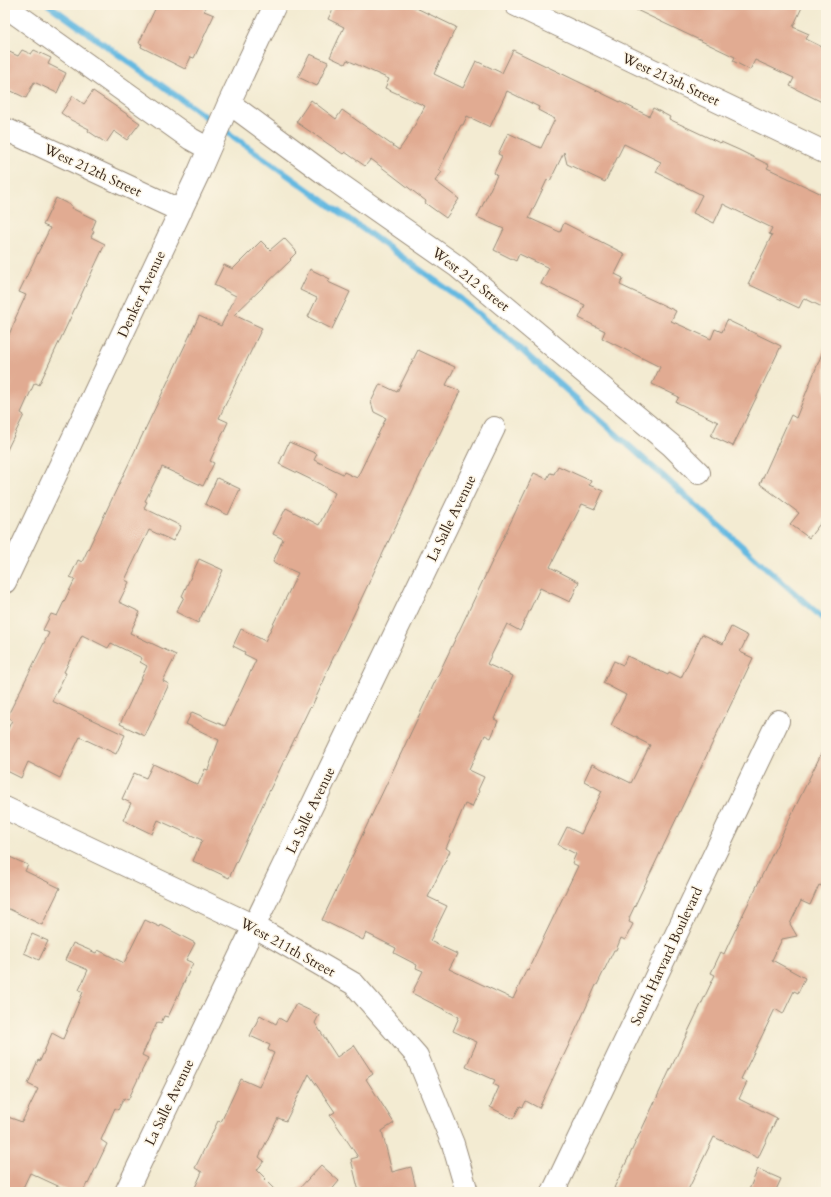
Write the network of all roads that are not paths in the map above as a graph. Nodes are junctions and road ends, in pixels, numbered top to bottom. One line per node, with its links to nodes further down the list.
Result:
1 (275, 5): 4 (street, Denker Avenue)
2 (516, 5): 7 (street, West 213th Street)
3 (5, 6): 6 (street)
4 (229, 102): 6 (street, Denker Avenue); 10 (street, West 212 Street)
5 (5, 129): 8 (street, West 212th Street)
6 (209, 149): 8 (street, Denker Avenue)
7 (826, 153)
8 (181, 211): 11 (street, Denker Avenue)
9 (494, 428): 14 (street, La Salle Avenue)
10 (700, 473)
11 (5, 582)
12 (778, 721): 17 (street, South Harvard Boulevard)
13 (5, 808): 14 (street, West 211th Street)
14 (254, 926): 15 (street, La Salle Avenue); 16 (street, West 211th Street)
15 (126, 1192)
16 (467, 1192)
17 (553, 1192)

